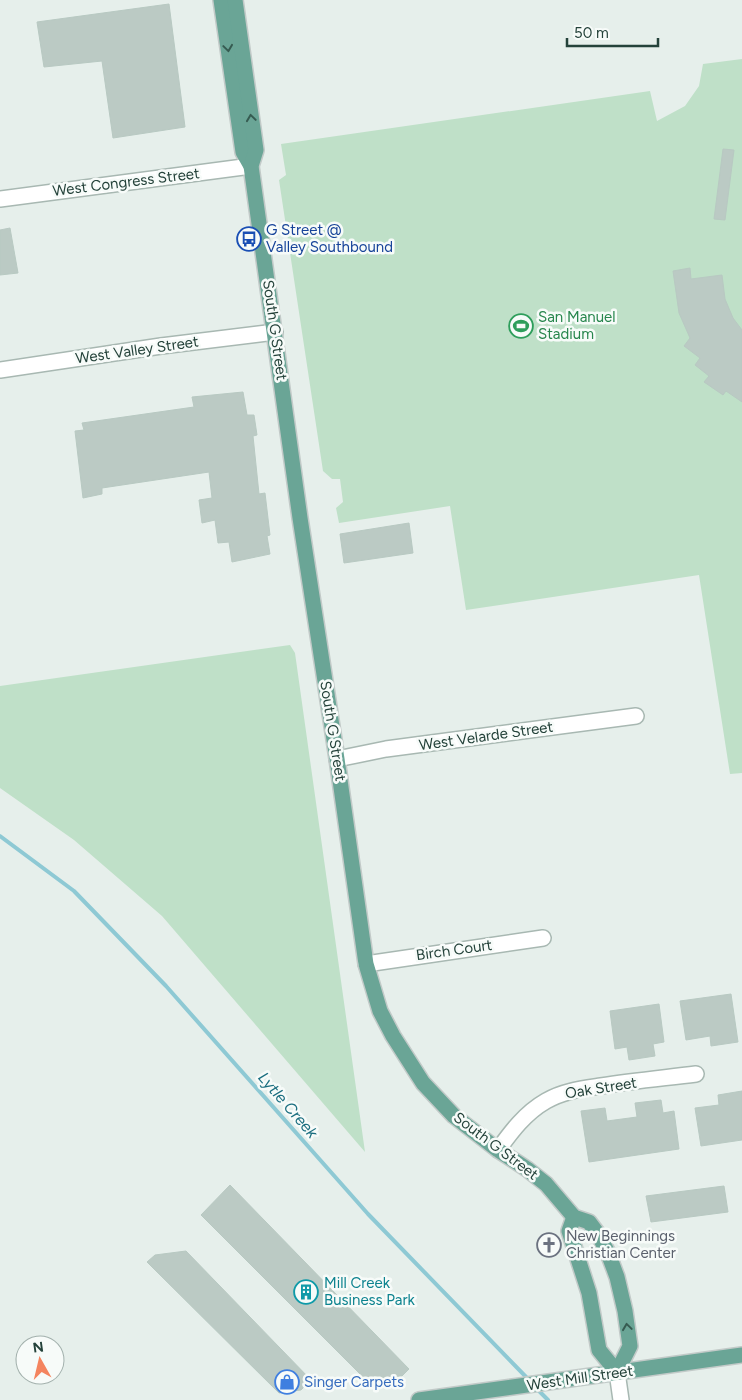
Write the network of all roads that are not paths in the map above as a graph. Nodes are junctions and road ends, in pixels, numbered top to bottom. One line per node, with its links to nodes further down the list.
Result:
1 (221, 0): 3 (main road, South G Street, one-way to 3)
2 (235, 0): 3 (main road, South G Street, one-way to 2)
3 (252, 166): 4 (street, West Congress Street); 5 (main road, South G Street)
4 (0, 199)
5 (275, 332): 6 (street, West Valley Street); 8 (main road, South G Street)
6 (0, 370)
7 (636, 716): 8 (street, West Velarde Street)
8 (337, 759): 10 (main road, South G Street)
9 (544, 938): 10 (street, Birch Court)
10 (366, 964): 12 (main road, South G Street)
11 (696, 1074): 12 (street, Oak Street)
12 (498, 1150): 13 (main road, South G Street)
13 (574, 1217): 15 (main road); 15 (main road, South G Street, one-way to 13)
14 (742, 1356): 15 (main road, West Mill Street)
15 (617, 1372): 16 (main road, West Mill Street); 17 (street)
16 (418, 1400)
17 (622, 1400)

